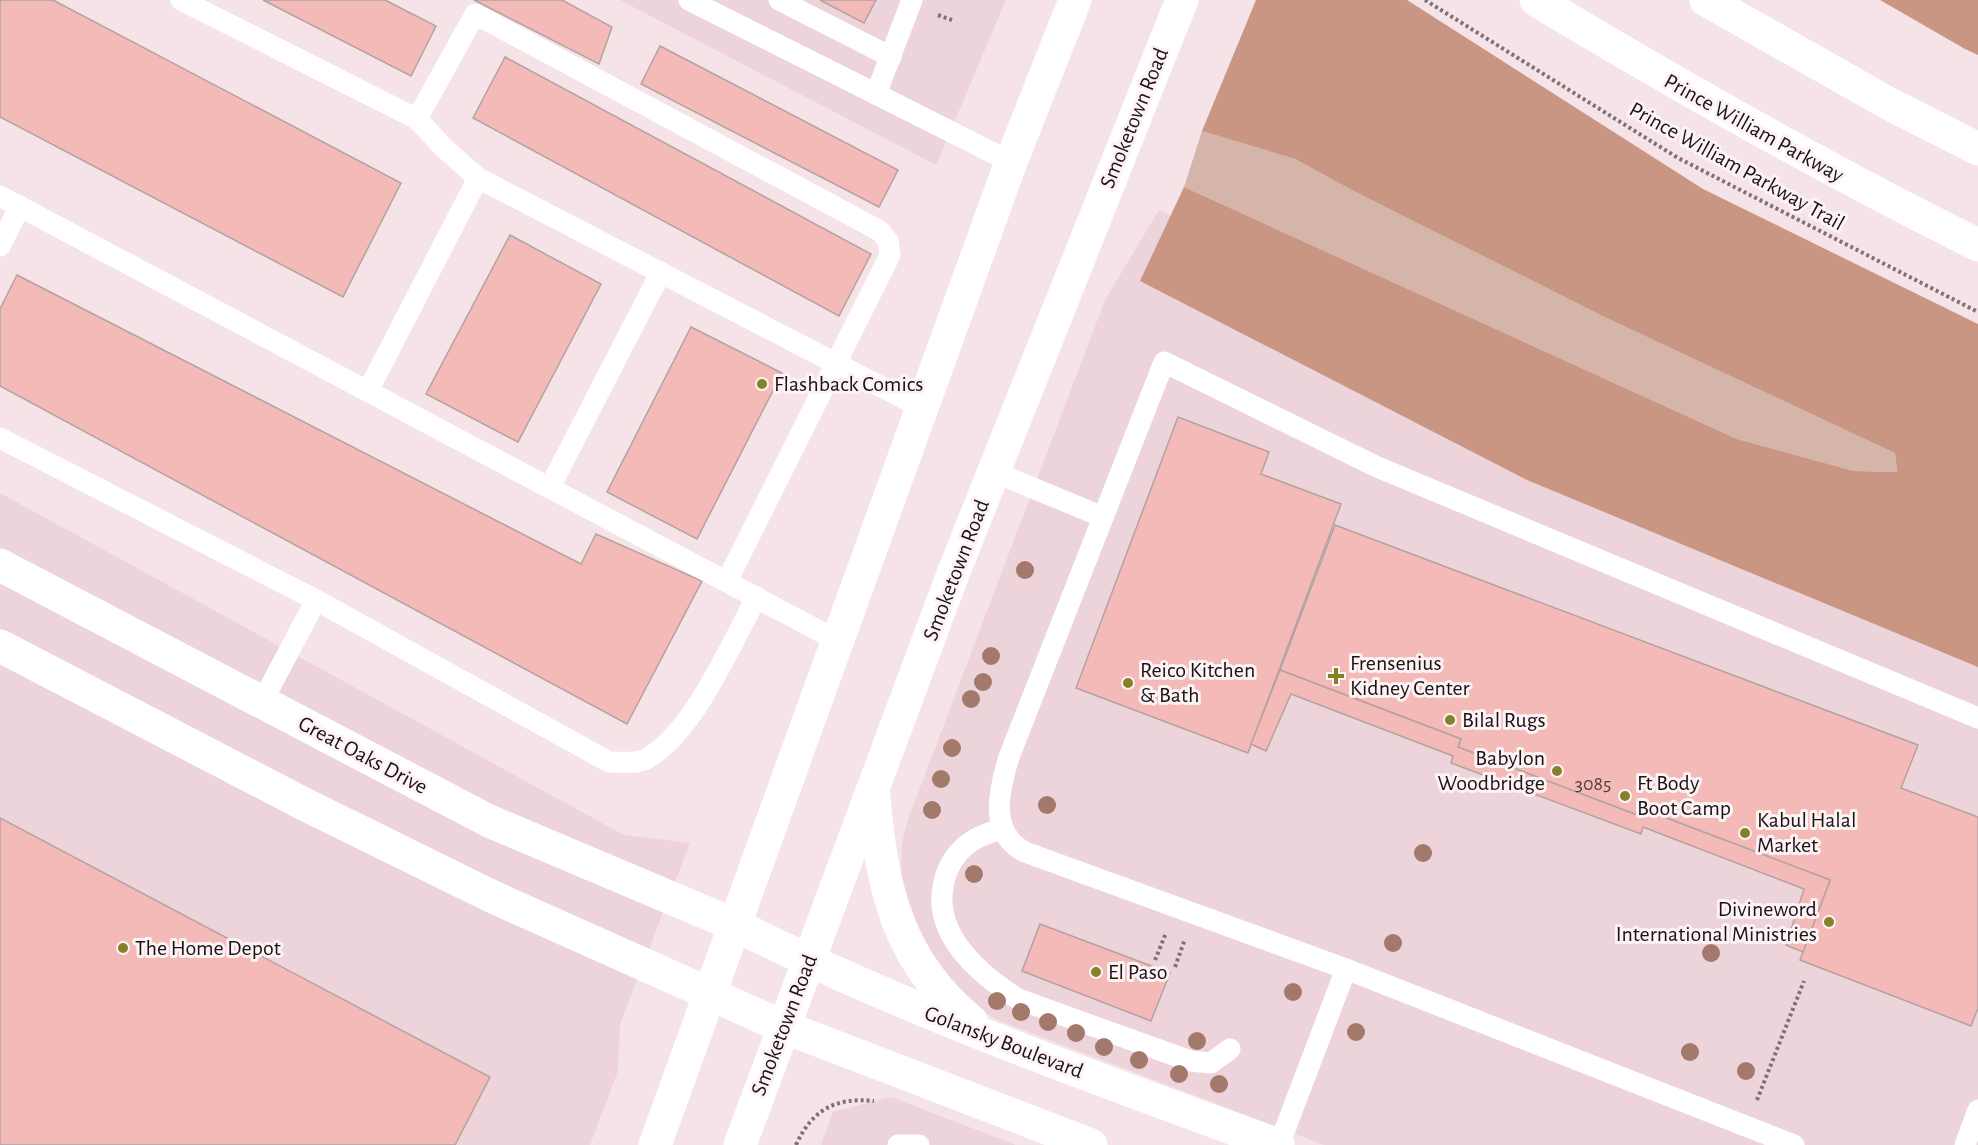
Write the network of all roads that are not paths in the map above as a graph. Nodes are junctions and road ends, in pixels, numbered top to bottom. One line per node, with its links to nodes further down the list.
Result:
1 (181, 0): 11 (lane)
2 (689, 0): 10 (lane)
3 (779, 0): 9 (lane)
4 (912, 0): 9 (lane)
5 (1075, 0): 13 (main road)
6 (1182, 0): 24 (main road, Smoketown Road)
7 (1536, 0): 17 (main road, Prince William Parkway)
8 (1706, 0): 12 (main road)
9 (891, 57): 10 (lane)
10 (876, 94): 13 (lane)
11 (417, 119): 14 (lane); 20 (lane)
12 (1978, 149)
13 (1011, 162): 22 (main road)
14 (478, 177): 19 (lane); 21 (lane)
15 (0, 196): 16 (lane)
16 (20, 207): 18 (lane); 21 (lane)
17 (1978, 245)
18 (0, 246)
19 (661, 272): 20 (lane); 25 (lane)
20 (837, 363): 22 (lane); 28 (lane)
21 (368, 391): 25 (lane)
22 (922, 408): 31 (main road)
23 (0, 438): 30 (lane)
24 (994, 472): 26 (lane); 35 (main road, Smoketown Road)
25 (550, 487): 28 (lane)
26 (1103, 518): 34 (lane); 36 (lane)
27 (0, 565): 33 (main road, Great Oaks Drive)
28 (727, 581): 29 (lane)
29 (757, 597): 30 (lane); 31 (lane)
30 (316, 600): 33 (lane)
31 (838, 640): 37 (main road)
32 (0, 646): 40 (main road)
33 (262, 702): 37 (main road, Great Oaks Drive)
34 (1978, 718)
35 (873, 789): 38 (main road, Smoketown Road); 42 (main road)
36 (1002, 829): 39 (lane); 43 (lane)
37 (735, 925): 38 (main road, Golansky Boulevard); 40 (main road)
38 (808, 962): 41 (main road, Smoketown Road); 42 (main road, Golansky Boulevard)
39 (1346, 969): 50 (lane); 51 (lane)
40 (710, 994): 41 (main road); 45 (main road)
41 (784, 1027): 46 (main road, Smoketown Road); 49 (main road)
42 (994, 1041): 50 (main road, Golansky Boulevard)
43 (1230, 1049)
44 (1978, 1110): 52 (lane)
45 (655, 1145)
46 (740, 1145)
47 (898, 1145): 48 (lane)
48 (919, 1145)
49 (1091, 1145)
50 (1279, 1145)
51 (1794, 1145)
52 (1965, 1145)

